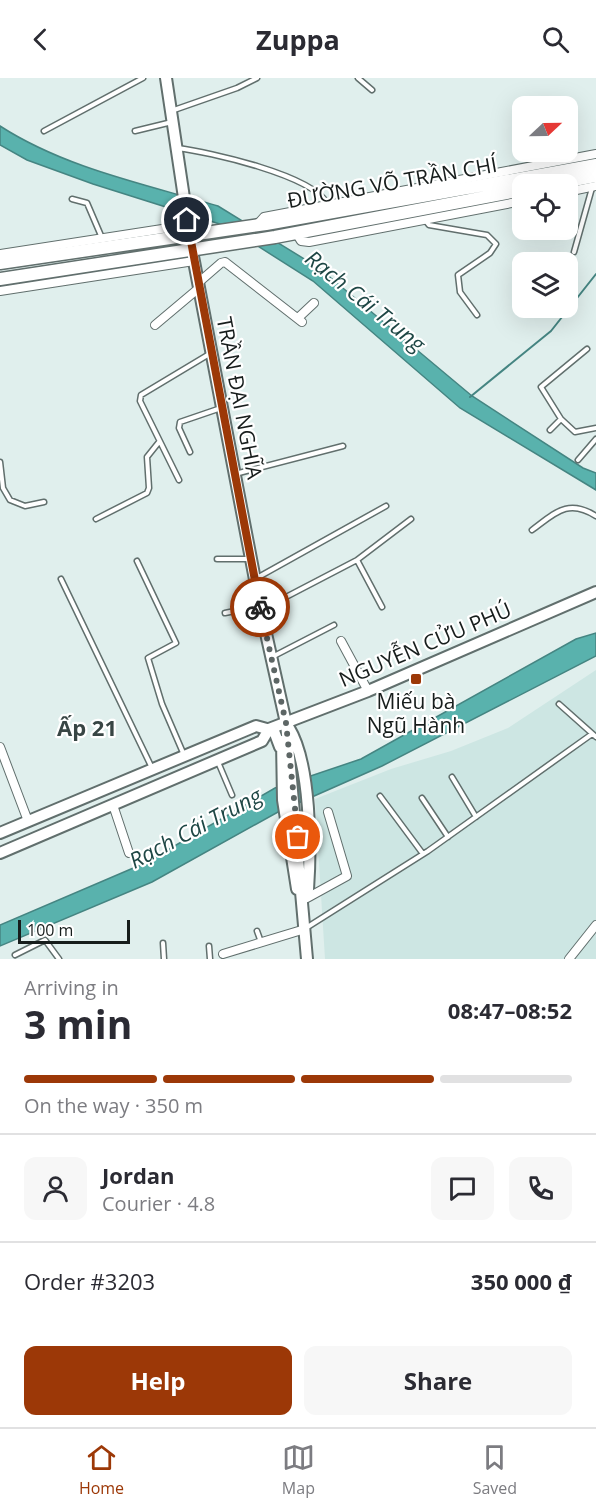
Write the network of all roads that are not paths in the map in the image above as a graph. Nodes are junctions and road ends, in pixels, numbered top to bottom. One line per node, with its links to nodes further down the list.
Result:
1 (143, 78): 7 (lane)
2 (166, 78): 6 (main road, TRẦN ĐẠI NGHĨA)
3 (257, 78): 6 (lane)
4 (358, 78): 5 (lane)
5 (372, 90)
6 (172, 116): 8 (lane); 9 (main road, TRẦN ĐẠI NGHĨA)
7 (44, 131)
8 (135, 131)
9 (176, 148): 17 (lane); 21 (main road, TRẦN ĐẠI NGHĨA)
10 (596, 154): 17 (street)
11 (596, 165): 20 (highway, ĐƯỜNG VÕ TRẦN CHÍ)
12 (578, 183): 13 (highway)
13 (595, 183): 14 (street); 24 (lane)
14 (578, 188)
15 (512, 192): 22 (highway, ĐƯỜNG VÕ TRẦN CHÍ)
16 (72, 199): 23 (lane)
17 (327, 203): 20 (street)
18 (512, 203): 19 (street)
19 (424, 219): 22 (street); 32 (lane)
20 (262, 224): 21 (highway, ĐƯỜNG VÕ TRẦN CHÍ)
21 (188, 226): 23 (highway); 26 (main road, TRẦN ĐẠI NGHĨA)
22 (296, 233): 26 (highway, ĐƯỜNG VÕ TRẦN CHÍ)
23 (103, 243): 25 (street); 27 (highway)
24 (574, 252)
25 (0, 254)
26 (193, 256): 28 (highway); 29 (main road, TRẦN ĐẠI NGHĨA); 30 (street)
27 (0, 263)
28 (0, 279)
29 (198, 286): 31 (street); 33 (street); 35 (main road, TRẦN ĐẠI NGHĨA)
30 (0, 291)
31 (314, 303)
32 (477, 315)
33 (155, 325)
34 (587, 349): 37 (lane)
35 (211, 353): 36 (main road, TRẦN ĐẠI NGHĨA); 41 (lane)
36 (222, 408): 43 (lane); 46 (main road, TRẦN ĐẠI NGHĨA)
37 (561, 419): 38 (lane); 39 (lane)
38 (596, 428)
39 (550, 430)
40 (596, 439): 44 (lane)
41 (159, 442): 47 (lane); 51 (lane)
42 (343, 446): 46 (lane)
43 (189, 452)
44 (578, 460)
45 (0, 462): 48 (lane)
46 (235, 475): 55 (main road, TRẦN ĐẠI NGHĨA)
47 (179, 480)
48 (44, 502)
49 (386, 506): 59 (lane)
50 (596, 516): 53 (lane)
51 (96, 519)
52 (411, 519): 56 (lane)
53 (532, 530)
54 (217, 559): 55 (lane)
55 (251, 559): 59 (main road, TRẦN ĐẠI NGHĨA)
56 (357, 560): 61 (lane); 62 (lane)
57 (137, 561): 76 (lane)
58 (62, 579): 78 (lane)
59 (255, 579): 62 (main road, TRẦN ĐẠI NGHĨA)
60 (596, 592): 67 (main road, NGUYỄN CỬU PHÚ)
61 (382, 607)
62 (260, 608): 63 (lane); 66 (main road, TRẦN ĐẠI NGHĨA)
63 (225, 613)
64 (334, 625): 66 (lane)
65 (341, 641): 67 (street)
66 (272, 657): 70 (main road, TRẦN ĐẠI NGHĨA)
67 (368, 691): 69 (main road, NGUYỄN CỬU PHÚ)
68 (559, 705): 72 (lane)
69 (304, 716): 70 (main road, NGUYỄN CỬU PHÚ); 73 (main road)
70 (286, 723): 71 (main road, NGUYỄN CỬU PHÚ); 73 (main road, TRẦN ĐẠI NGHĨA); 74 (main road, TRẦN ĐẠI NGHĨA); 79 (main road, TRẦN ĐẠI NGHĨA)
71 (269, 729): 74 (main road); 76 (main road, NGUYỄN CỬU PHÚ); 77 (main road, NGUYỄN CỬU PHÚ)
72 (594, 736): 86 (lane)
73 (298, 743): 79 (main road, TRẦN ĐẠI NGHĨA)
74 (280, 747): 79 (main road, TRẦN ĐẠI NGHĨA)
75 (0, 748): 87 (street)
76 (185, 755): 78 (main road, NGUYỄN CỬU PHÚ)
77 (217, 760): 81 (lane); 84 (main road, NGUYỄN CỬU PHÚ)
78 (153, 768): 87 (main road, NGUYỄN CỬU PHÚ)
79 (292, 776): 93 (main road, TRẦN ĐẠI NGHĨA); 95 (main road, TRẦN ĐẠI NGHĨA)
80 (452, 777): 86 (lane)
81 (232, 795)
82 (380, 796): 92 (lane)
83 (422, 798): 89 (lane)
84 (113, 805): 90 (street); 91 (main road, NGUYỄN CỬU PHÚ)
85 (328, 812): 93 (street)
86 (476, 817): 89 (lane)
87 (28, 821): 88 (main road, NGUYỄN CỬU PHÚ)
88 (0, 833)
89 (448, 837): 92 (lane)
90 (129, 852)
91 (0, 853)
92 (423, 854): 95 (lane)
93 (307, 898): 95 (main road, TRẦN ĐẠI NGHĨA)
94 (596, 925): 106 (street)
95 (305, 929): 97 (street); 105 (main road, TRẦN ĐẠI NGHĨA)
96 (257, 931): 97 (lane)
97 (261, 942): 100 (street)
98 (163, 943): 103 (lane)
99 (209, 946): 104 (lane)
100 (223, 954)
101 (15, 955): 102 (lane)
102 (59, 959)
103 (164, 959)
104 (210, 959)
105 (307, 959)
106 (569, 959)

